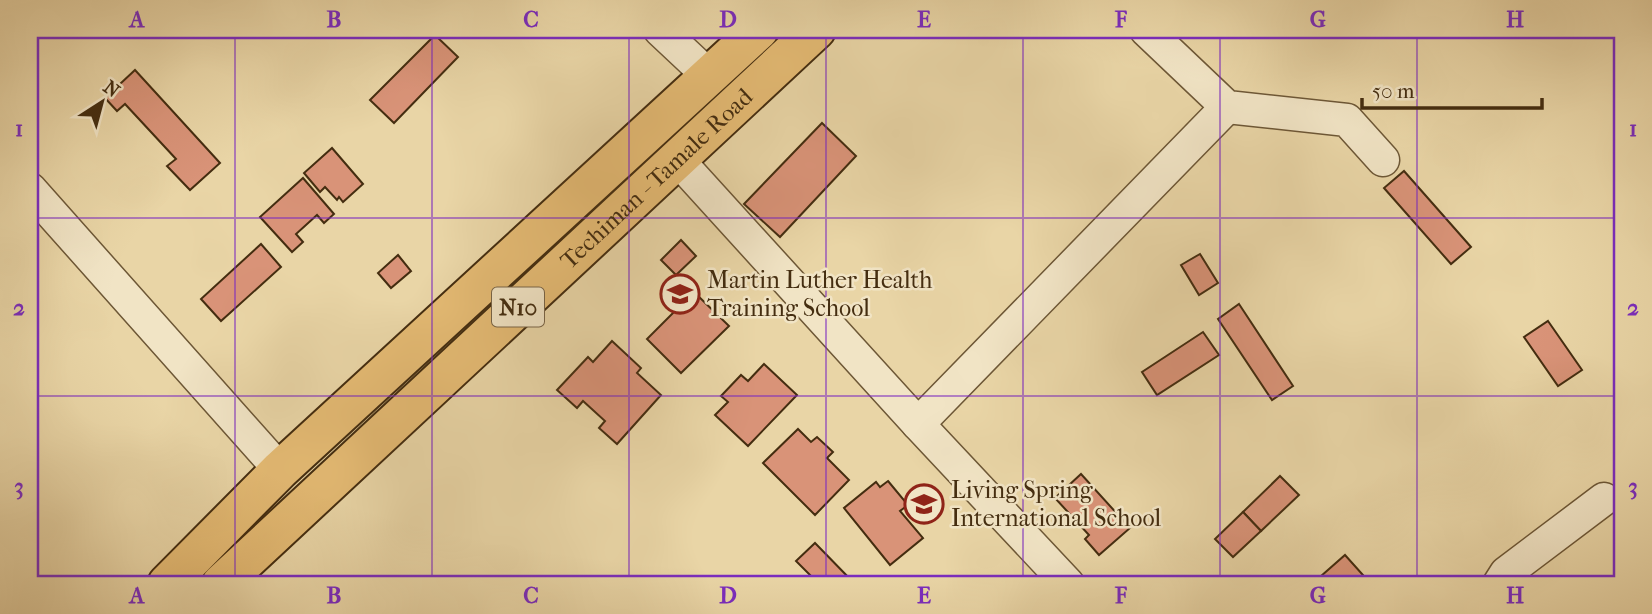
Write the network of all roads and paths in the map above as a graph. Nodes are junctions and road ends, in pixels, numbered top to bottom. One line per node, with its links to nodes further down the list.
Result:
1 (660, 30): 5 (street)
2 (759, 30): 5 (highway, Techiman - Tamale Road / N10)
3 (816, 30): 7 (highway, Techiman - Tamale Road / N10)
4 (1146, 30): 6 (street)
5 (709, 76): 11 (highway, Techiman - Tamale Road / N10)
6 (1227, 107): 8 (street); 10 (street)
7 (677, 159): 10 (street); 15 (highway, Techiman - Tamale Road / N10)
8 (1383, 160)
9 (30, 189): 11 (street)
10 (918, 424): 13 (street)
11 (280, 471): 14 (highway, Techiman - Tamale Road / N10)
12 (1604, 499): 16 (street)
13 (1063, 583)
14 (167, 584)
15 (221, 584)
16 (1499, 584)

